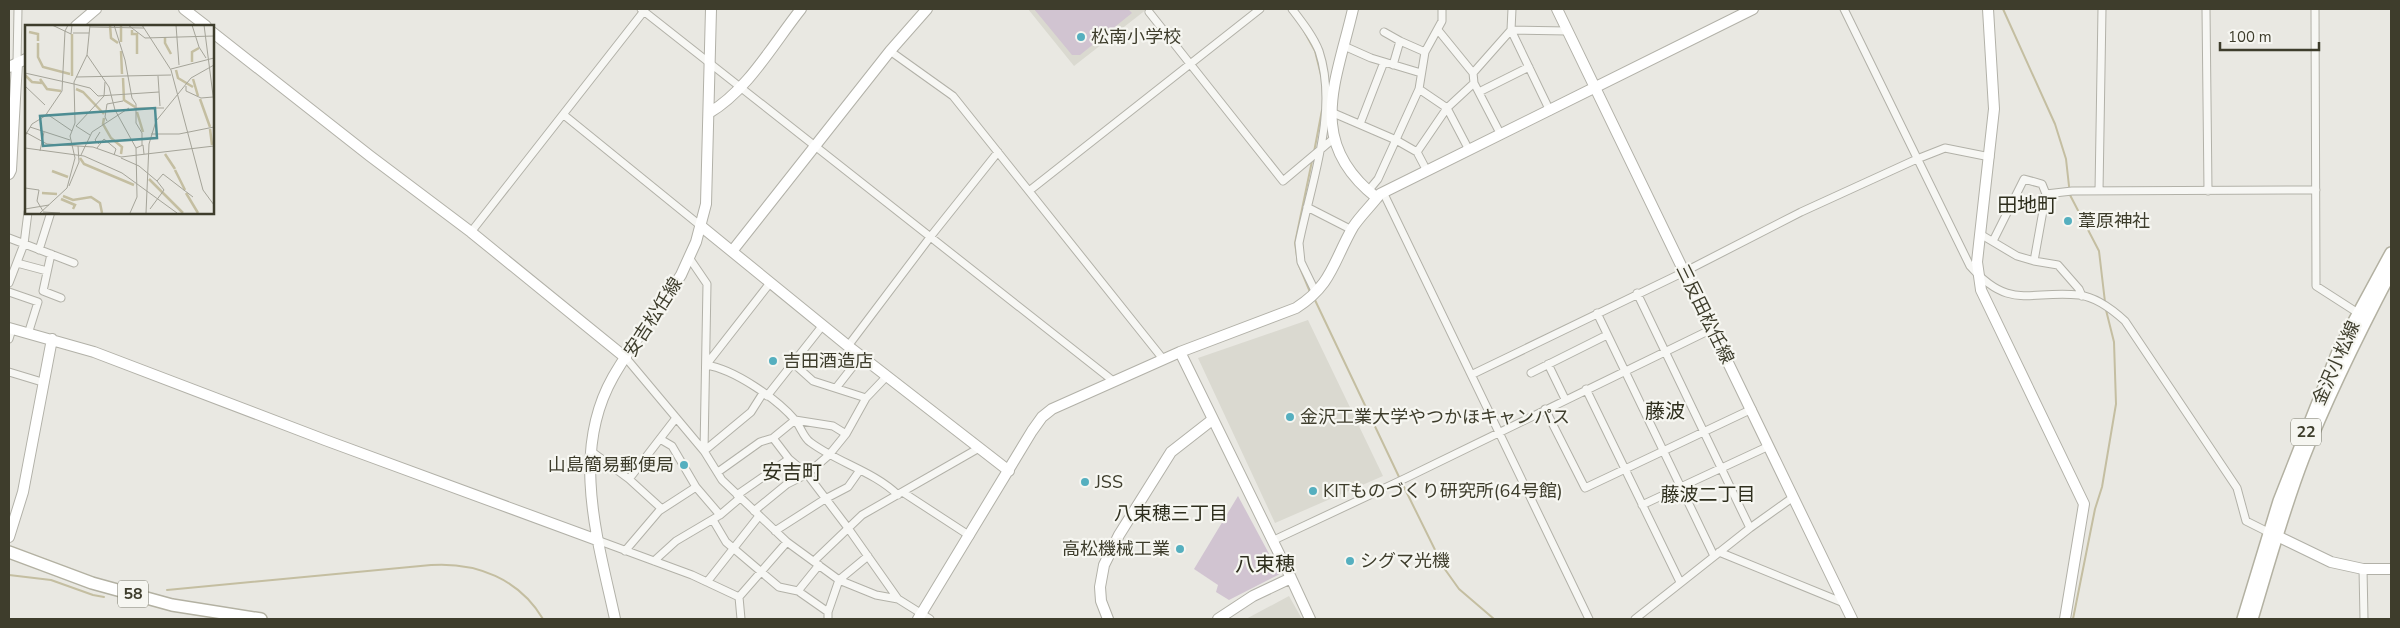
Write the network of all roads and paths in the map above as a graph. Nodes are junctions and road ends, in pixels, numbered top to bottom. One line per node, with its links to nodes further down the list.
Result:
1 (18, 9): 34 (street)
2 (96, 9): 21 (street)
3 (184, 9): 22 (street)
4 (711, 9): 32 (street, 安吉松任線)
5 (801, 9): 41 (street)
6 (927, 9): 30 (street)
7 (1260, 9): 35 (street)
8 (1292, 9): 58 (street)
9 (1353, 9): 29 (street)
10 (1442, 9): 23 (street)
11 (1512, 9): 24 (street)
12 (1557, 9): 25 (street, 三反田松任線)
13 (1753, 9): 42 (street)
14 (1844, 9): 61 (street)
15 (1988, 9): 60 (street)
16 (2102, 9): 67 (street)
17 (2206, 9): 68 (street)
18 (2315, 9): 64 (street)
19 (643, 10): 32 (street); 49 (street)
20 (1150, 12): 35 (street)
21 (77, 25)
22 (205, 25)
23 (1438, 30): 31 (street); 39 (street)
24 (1511, 30): 25 (street); 37 (street); 39 (street)
25 (1567, 31): 42 (street, 三反田松任線)
26 (1384, 32): 28 (street)
27 (214, 34): 76 (street)
28 (1400, 41): 31 (street); 36 (street)
29 (1344, 46): 33 (street); 47 (street)
30 (890, 51): 54 (street); 56 (street)
31 (1425, 52): 38 (street)
32 (710, 62): 41 (street); 48 (street, 安吉松任線)
33 (1384, 62): 36 (street); 50 (street)
34 (17, 63): 59 (street)
35 (1191, 63): 58 (street); 65 (street)
36 (1393, 65): 38 (street)
37 (1529, 67): 44 (street); 46 (street)
38 (1421, 73): 43 (street)
39 (1473, 73): 40 (street)
40 (1474, 83): 44 (street); 45 (street)
41 (741, 87): 48 (street); 54 (street)
42 (1595, 88): 46 (street); 91 (street, 三反田松任線)
43 (1419, 89): 45 (street); 53 (street)
44 (1479, 92): 51 (street)
45 (1447, 108): 55 (street); 57 (street)
46 (1550, 111): 51 (street)
47 (1331, 112): 50 (street); 52 (street)
48 (709, 113): 74 (street, 安吉松任線)
49 (564, 114): 74 (street); 76 (street)
50 (1360, 124): 53 (street)
51 (1501, 135): 55 (street)
52 (1333, 140): 58 (street); 66 (street)
53 (1396, 140): 57 (street); 66 (street)
54 (814, 146): 78 (street); 83 (street)
55 (1469, 150): 62 (street)
56 (998, 152): 65 (street); 78 (street)
57 (1417, 152): 62 (street)
58 (1317, 153): 71 (street)
59 (10, 154): 63 (street)
60 (1990, 158): 61 (street); 77 (street)
61 (1917, 159): 91 (street); 93 (street)
62 (1427, 171): 70 (street)
63 (9, 174)
64 (2316, 190): 68 (street); 102 (street)
65 (1029, 191): 114 (street)
66 (1368, 191): 70 (street)
67 (2100, 191): 68 (street); 69 (street)
68 (2208, 192)
69 (2046, 194): 80 (street); 87 (street)
70 (1380, 195): 75 (street); 121 (street)
71 (1306, 207): 75 (street); 98 (street)
72 (28, 214): 81 (street)
73 (50, 214): 82 (street)
74 (702, 227): 83 (street); 86 (street, 安吉松任線)
75 (1352, 230): 98 (street)
76 (471, 232): 113 (street)
77 (1980, 234): 80 (street); 93 (street)
78 (930, 236): 109 (street); 123 (street)
79 (9, 238): 81 (street)
80 (1992, 242): 87 (street)
81 (24, 244): 82 (street); 88 (street)
82 (40, 250): 85 (street)
83 (732, 250): 95 (street)
84 (2391, 253): 102 (main road, 金沢小松線 / 22)
85 (51, 254): 89 (street); 90 (street)
86 (690, 259): 113 (street, 安吉松任線); 117 (street)
87 (2034, 261): 99 (street)
88 (16, 263): 90 (street); 94 (street)
89 (74, 263)
90 (47, 271): 100 (street)
91 (1684, 272): 97 (street); 104 (street, 三反田松任線)
92 (2391, 272): 168 (main road, 金沢小松線 / 22)
93 (1978, 275): 99 (street); 203 (street)
94 (9, 282)
95 (770, 283): 103 (street); 117 (street)
96 (9, 292): 106 (street)
97 (1637, 293): 101 (street); 110 (street)
98 (1313, 296): 111 (street)
99 (2082, 296): 168 (street)
100 (61, 298)
101 (1597, 313): 107 (street); 121 (street)
102 (2358, 313): 168 (main road, 金沢小松線 / 22)
103 (822, 325): 109 (street); 115 (street)
104 (1712, 329): 110 (street); 131 (street, 三反田松任線)
105 (10, 332): 106 (street)
106 (28, 334): 108 (street)
107 (1607, 335): 116 (street); 118 (street)
108 (52, 338): 124 (street); 171 (street)
109 (848, 346): 112 (street)
110 (1664, 351): 118 (street); 135 (street)
111 (1180, 352): 114 (street); 134 (street)
112 (861, 356): 122 (street); 125 (street)
113 (626, 358): 132 (street); 142 (street, 安吉松任線)
114 (1163, 359): 123 (street)
115 (792, 363): 125 (street); 127 (street)
116 (1548, 364): 120 (street); 129 (street)
117 (706, 365): 127 (street); 143 (street)
118 (1623, 371): 126 (street); 144 (street)
119 (9, 372): 124 (street)
120 (1531, 373)
121 (1472, 374): 136 (street)
122 (886, 376): 128 (street); 141 (street)
123 (1112, 380): 150 (street)
124 (42, 382): 170 (street)
125 (836, 388): 128 (street)
126 (1586, 389): 129 (street); 149 (street)
127 (765, 394): 133 (street); 143 (street)
128 (866, 398): 137 (street)
129 (1565, 399): 130 (street)
130 (1544, 409): 136 (street); 149 (street)
131 (1752, 409): 135 (street); 140 (street, 三反田松任線)
132 (676, 418): 139 (street); 143 (street)
133 (796, 420): 137 (street); 138 (street); 145 (street)
134 (1212, 420): 172 (street); 197 (street)
135 (1703, 432): 144 (street); 147 (street)
136 (1500, 433): 172 (street); 200 (street)
137 (846, 434): 145 (street)
138 (774, 438): 146 (street); 151 (street)
139 (660, 439): 153 (street); 154 (street)
140 (1769, 446): 147 (street); 158 (street, 三反田松任線)
141 (979, 448): 150 (street); 156 (street)
142 (591, 451): 153 (street); 171 (street, 安吉松任線)
143 (704, 451): 151 (street)
144 (1662, 452): 149 (street); 155 (street)
145 (829, 455): 148 (street); 152 (street)
146 (789, 459): 152 (street); 157 (street)
147 (1721, 468): 155 (street); 166 (street)
148 (860, 470): 156 (street); 159 (street)
149 (1625, 470): 160 (street)
150 (1009, 471): 169 (street)
151 (718, 472): 157 (street)
152 (807, 474): 159 (street); 162 (street)
153 (629, 479): 161 (street)
154 (696, 487): 161 (street); 163 (street)
155 (1680, 487): 160 (street); 177 (street)
156 (901, 494): 165 (street); 169 (street)
157 (739, 496): 162 (street); 163 (street)
158 (1792, 498): 166 (street); 191 (street, 三反田松任線)
159 (825, 499): 165 (street); 167 (street)
160 (1642, 505): 187 (street)
161 (662, 509): 175 (street)
162 (756, 513): 167 (street); 174 (street)
163 (720, 515): 164 (street)
164 (713, 520): 174 (street); 179 (street)
165 (848, 528): 178 (street); 180 (street)
166 (1750, 528): 177 (street)
167 (776, 531): 173 (street)
168 (2272, 534): 181 (street); 204 (main road, 金沢小松線 / 22); 205 (main road, 金沢小松線 / 22)
169 (970, 536): 193 (street)
170 (9, 537)
171 (597, 540): 175 (street); 195 (street, 安吉松任線)
172 (1274, 540): 184 (street)
173 (787, 542): 180 (street); 183 (street)
174 (734, 548): 183 (street); 186 (street)
175 (625, 550): 179 (street)
176 (9, 552): 194 (main road, 58)
177 (1716, 554): 187 (street); 191 (street)
178 (868, 556): 185 (street); 190 (street)
179 (654, 561): 186 (street)
180 (817, 563): 185 (street); 188 (street)
181 (2363, 569): 182 (street); 206 (street)
182 (2391, 569)
183 (761, 572): 188 (street); 189 (street)
184 (1291, 578): 198 (street); 199 (street)
185 (839, 580): 190 (street); 192 (street)
186 (708, 582): 189 (street)
187 (1680, 582): 201 (street)
188 (798, 591): 192 (street)
189 (739, 597): 196 (street)
190 (898, 599): 193 (street)
191 (1844, 603): 202 (street, 三反田松任線)
192 (828, 615)
193 (923, 618)
194 (261, 619)
195 (615, 619)
196 (740, 619)
197 (1108, 619)
198 (1218, 619)
199 (1310, 619)
200 (1589, 619)
201 (1635, 619)
202 (1852, 619)
203 (2065, 619)
204 (2243, 619)
205 (2252, 619)
206 (2364, 619)

